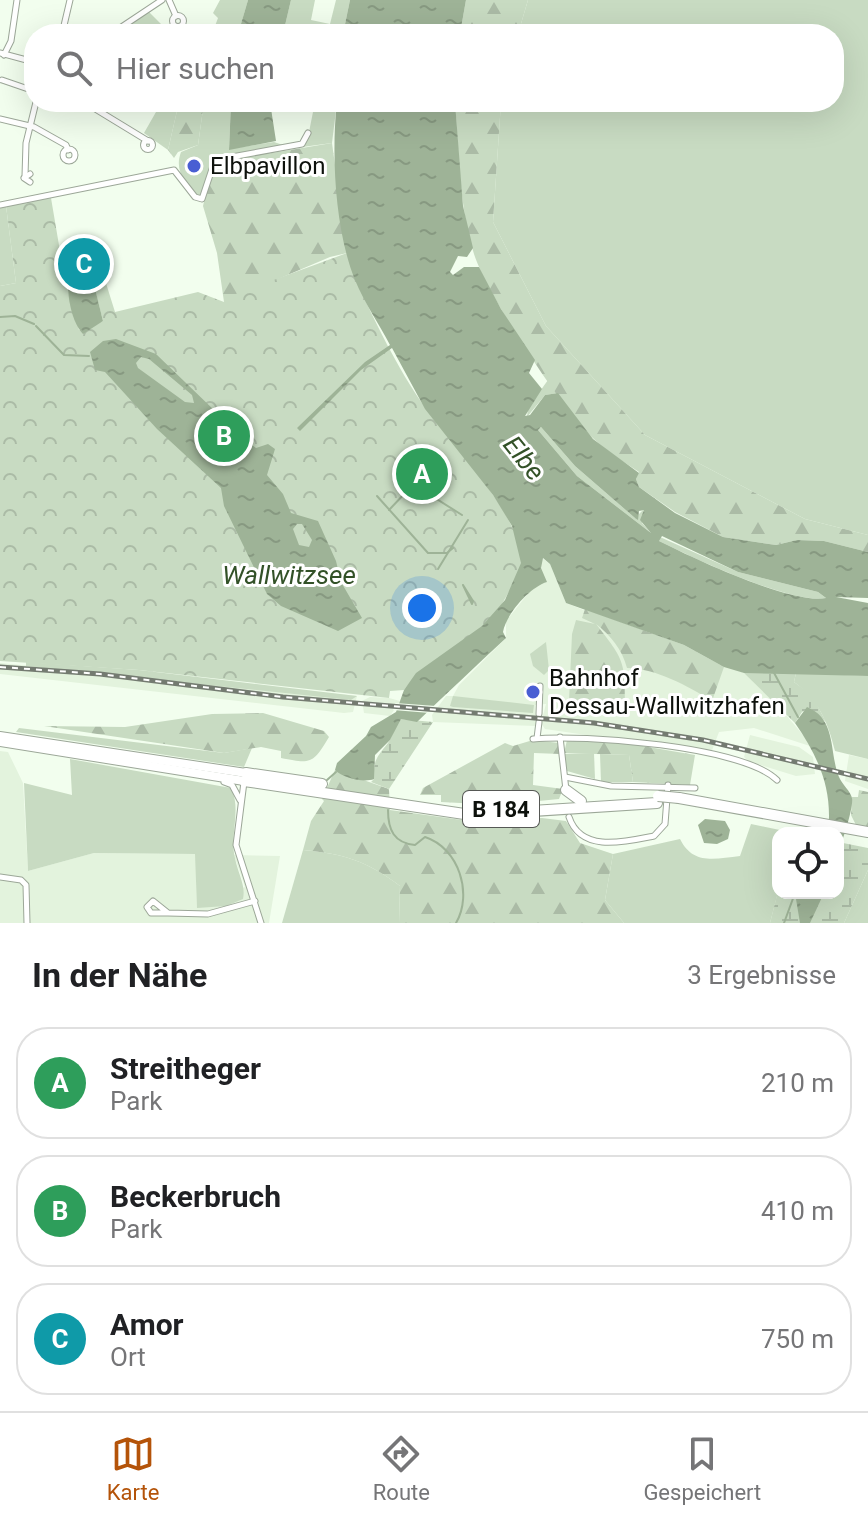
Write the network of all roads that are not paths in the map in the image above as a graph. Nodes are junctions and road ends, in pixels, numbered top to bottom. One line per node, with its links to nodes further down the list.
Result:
1 (17, 0): 8 (street)
2 (70, 0): 6 (street)
3 (162, 0): 7 (street)
4 (169, 0): 5 (street)
5 (176, 16)
6 (64, 24)
7 (126, 24)
8 (2, 54): 9 (street)
9 (24, 60)
10 (2, 80): 11 (street)
11 (24, 88)
12 (34, 112): 15 (street)
13 (100, 112): 17 (street)
14 (0, 119): 15 (street)
15 (30, 126): 18 (street); 19 (street)
16 (308, 133): 20 (street)
17 (148, 141)
18 (68, 150)
19 (25, 176)
20 (0, 205)
21 (540, 686): 23 (street)
22 (0, 736): 25 (main road, B 184)
23 (560, 737): 26 (street); 28 (street)
24 (0, 742): 27 (main road, B 184)
25 (245, 777): 27 (main road, B 184); 32 (street); 33 (highway, B 184)
26 (565, 777): 29 (street); 31 (street)
27 (219, 778): 32 (street)
28 (777, 780)
29 (668, 785): 30 (street); 34 (street)
30 (695, 788)
31 (566, 790): 33 (highway); 34 (highway)
32 (240, 801): 41 (street)
33 (561, 806): 34 (highway, B 184); 34 (highway)
34 (575, 809): 35 (highway, B 184, bridge)
35 (819, 826): 38 (highway, B 184)
36 (868, 832): 38 (highway, B 184)
37 (844, 833): 38 (highway)
38 (855, 833): 39 (highway, B 184)
39 (868, 839)
40 (0, 877): 43 (street)
41 (255, 901): 42 (street); 44 (street)
42 (168, 913)
43 (27, 923)
44 (261, 923)

